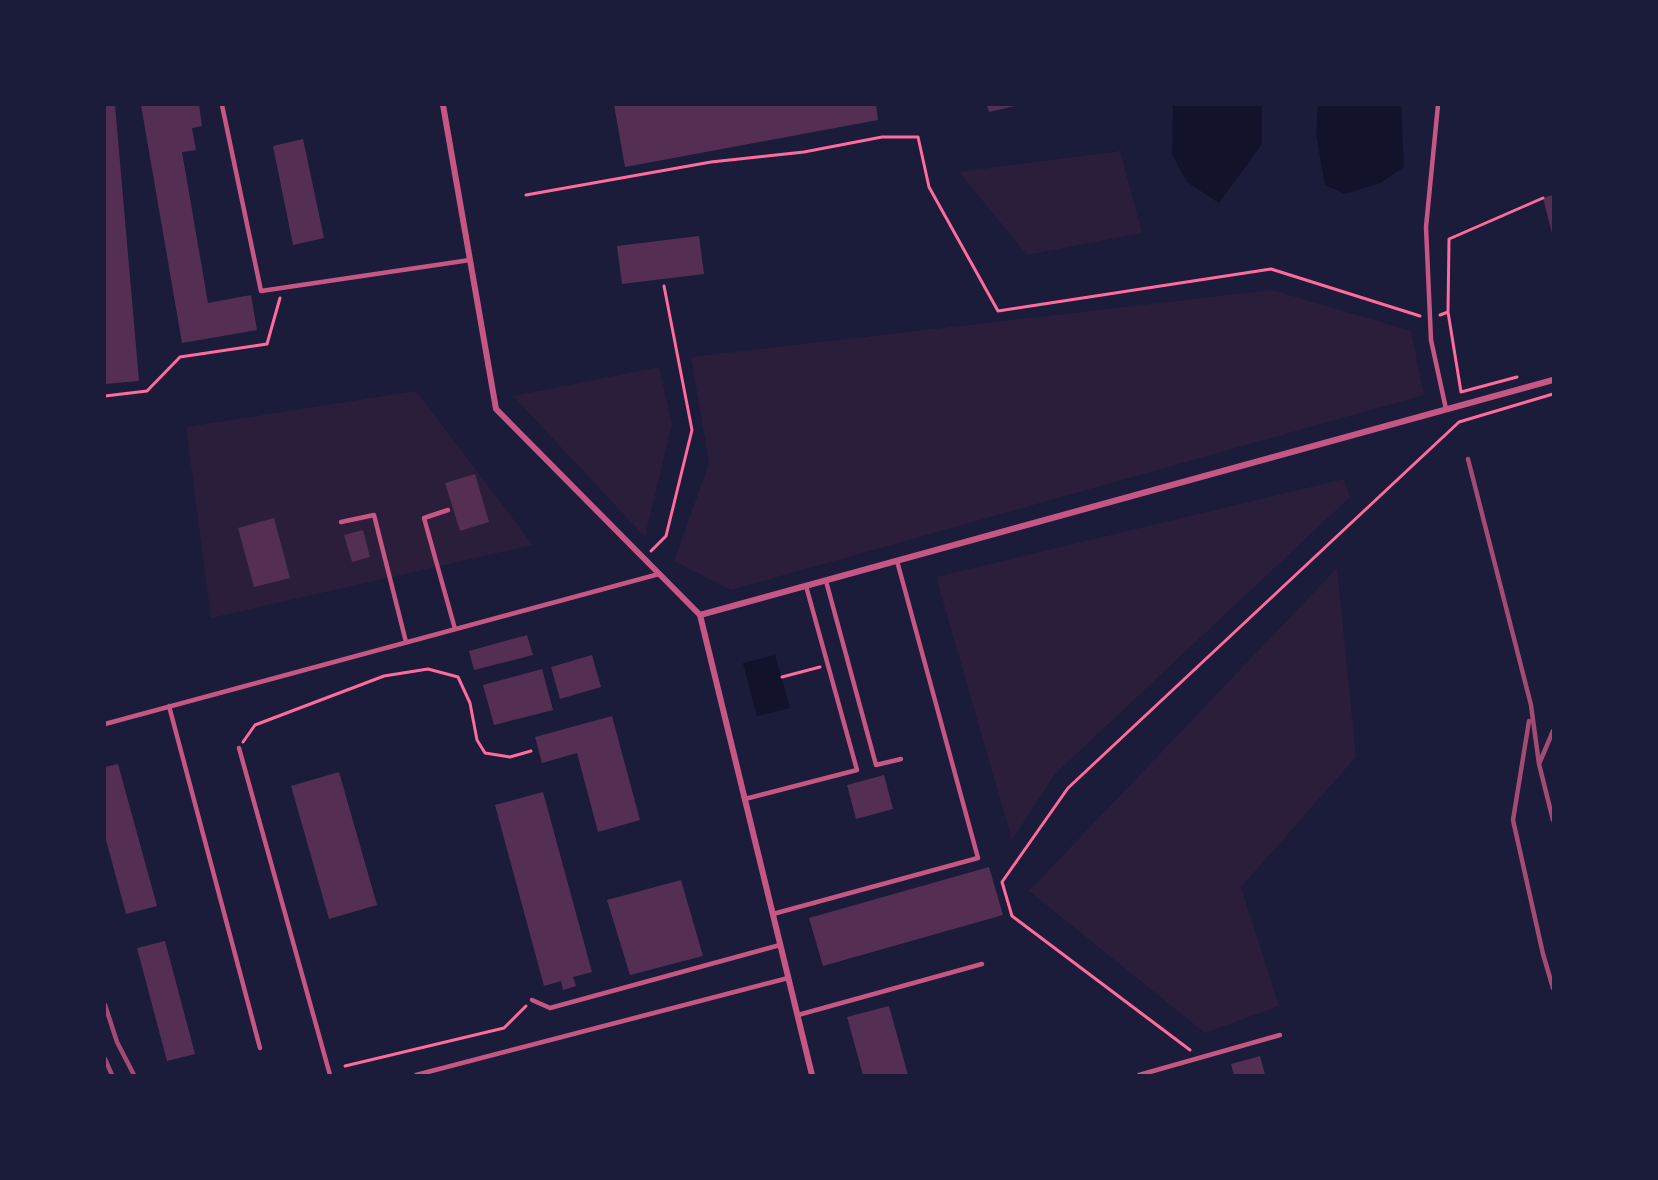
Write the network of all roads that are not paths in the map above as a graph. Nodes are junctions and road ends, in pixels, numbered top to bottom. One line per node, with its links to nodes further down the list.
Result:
1 (222, 105): 4 (lane)
2 (443, 105): 4 (street)
3 (1438, 105): 6 (lane)
4 (470, 260): 10 (street)
5 (1553, 380): 6 (street)
6 (1446, 409): 9 (street)
7 (448, 510): 14 (lane)
8 (341, 522): 15 (lane)
9 (897, 561): 11 (street); 21 (lane)
10 (659, 574): 13 (street); 14 (lane)
11 (826, 581): 12 (street); 19 (lane)
12 (806, 586): 13 (street); 20 (lane)
13 (700, 615): 20 (street)
14 (455, 629): 15 (lane)
15 (406, 642): 16 (lane)
16 (169, 706): 17 (lane); 28 (lane)
17 (105, 724)
18 (239, 748): 29 (lane)
19 (901, 759)
20 (745, 799): 21 (street)
21 (773, 914): 22 (street)
22 (780, 945): 24 (street); 25 (lane)
23 (982, 964): 26 (lane)
24 (788, 978): 26 (street); 30 (lane)
25 (532, 1000)
26 (798, 1015): 31 (street)
27 (1280, 1035): 32 (lane)
28 (260, 1047)
29 (330, 1075)
30 (416, 1075)
31 (812, 1075)
32 (1139, 1075)

